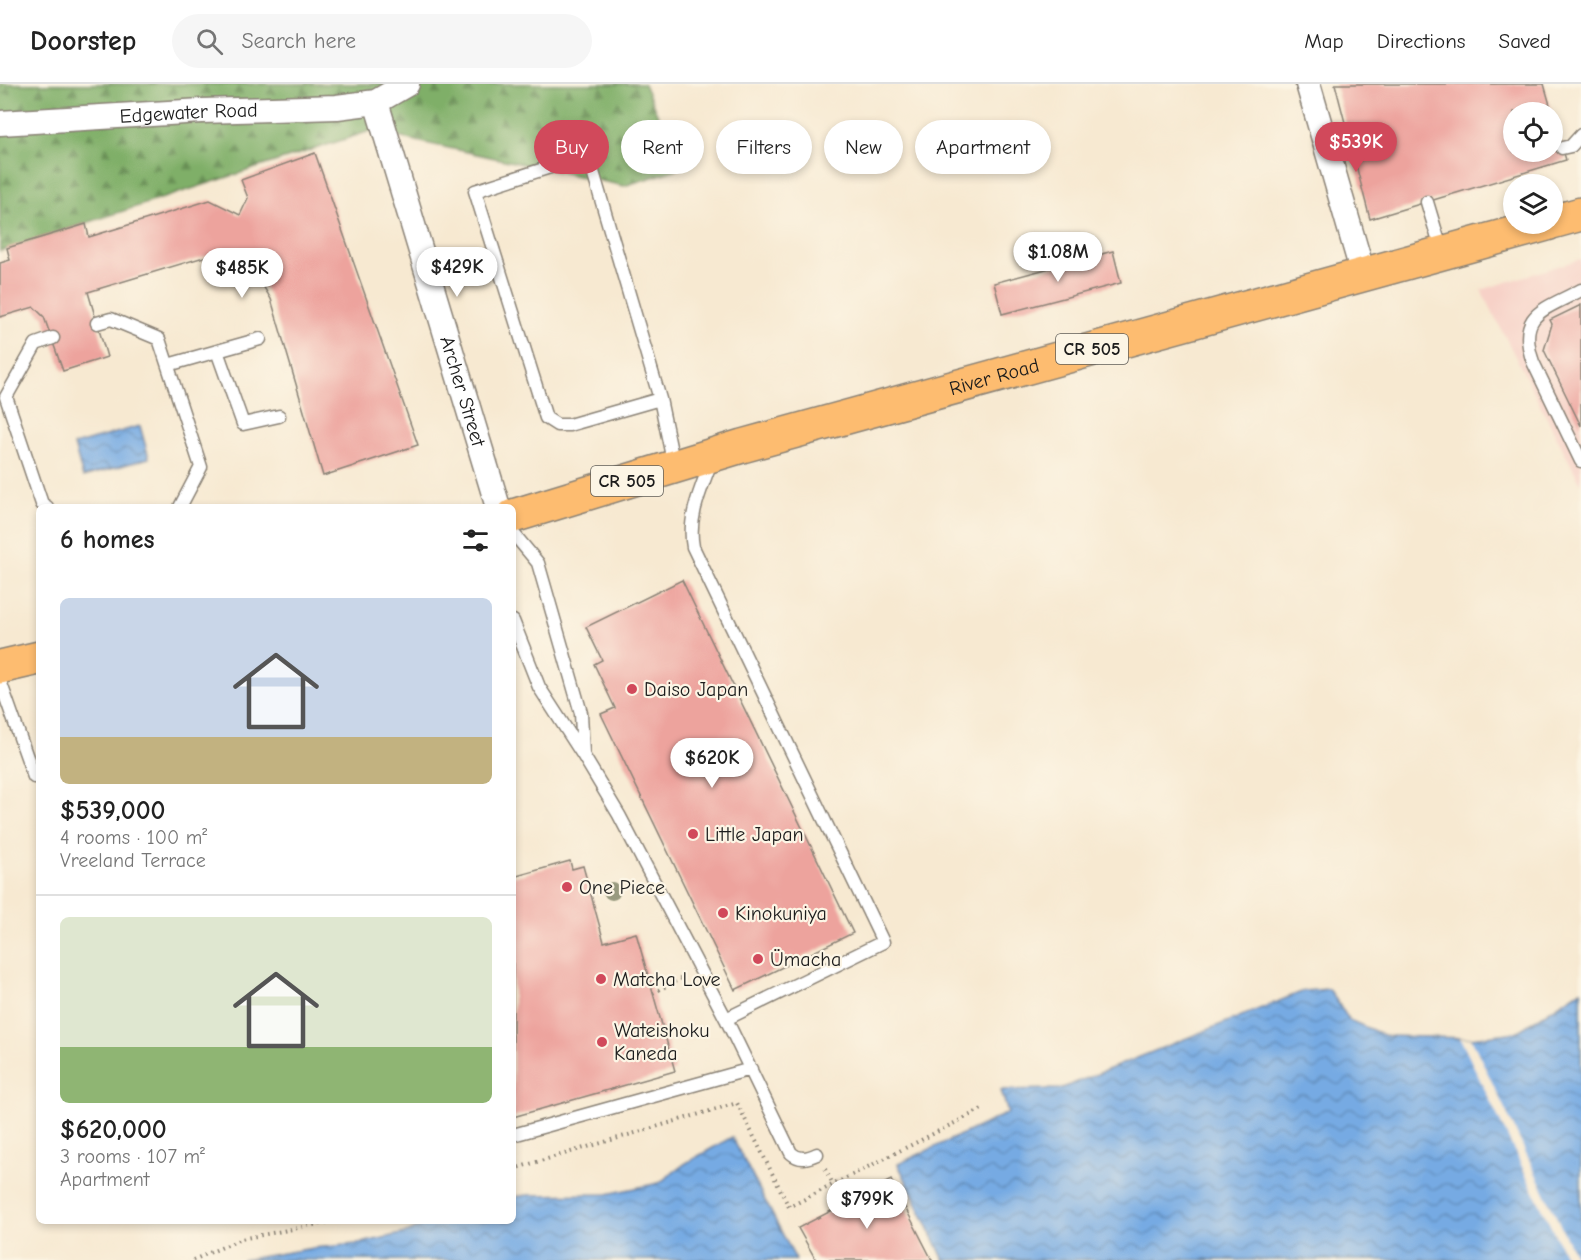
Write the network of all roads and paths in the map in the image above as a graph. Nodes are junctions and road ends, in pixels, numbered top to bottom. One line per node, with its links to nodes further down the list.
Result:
1 (407, 84): 3 (street)
2 (1308, 84): 12 (street)
3 (376, 102): 4 (street, Edgewater Road); 27 (street, Archer Street)
4 (0, 123)
5 (1581, 135): 6 (lane)
6 (1563, 148)
7 (1426, 202): 11 (lane)
8 (1581, 214): 9 (main road)
9 (1563, 219)
10 (1510, 234): 11 (main road, River Road / CR 505)
11 (1442, 252): 12 (main road, River Road / CR 505)
12 (1363, 274): 22 (main road, River Road / CR 505)
13 (1581, 290): 23 (lane)
14 (97, 323): 18 (lane)
15 (53, 338): 20 (lane)
16 (260, 339): 17 (lane)
17 (218, 351): 18 (lane); 21 (lane)
18 (168, 365): 26 (lane)
19 (660, 399): 19 (lane); 24 (lane)
20 (5, 414): 25 (lane)
21 (279, 416)
22 (713, 455): 24 (main road, River Road / CR 505); 34 (lane)
23 (1581, 461)
24 (675, 467): 28 (main road, River Road / CR 505)
25 (42, 504)
26 (182, 504)
27 (497, 504)
28 (516, 515)
29 (516, 537): 32 (lane)
30 (516, 629): 32 (lane)
31 (0, 681): 33 (lane)
32 (584, 755): 34 (lane)
33 (34, 777)
34 (726, 1019): 35 (lane)
35 (751, 1069): 37 (lane); 38 (lane)
36 (984, 1108): 39 (path)
37 (516, 1134)
38 (817, 1154)
39 (516, 1168)
40 (318, 1224): 41 (path)
41 (193, 1260)

